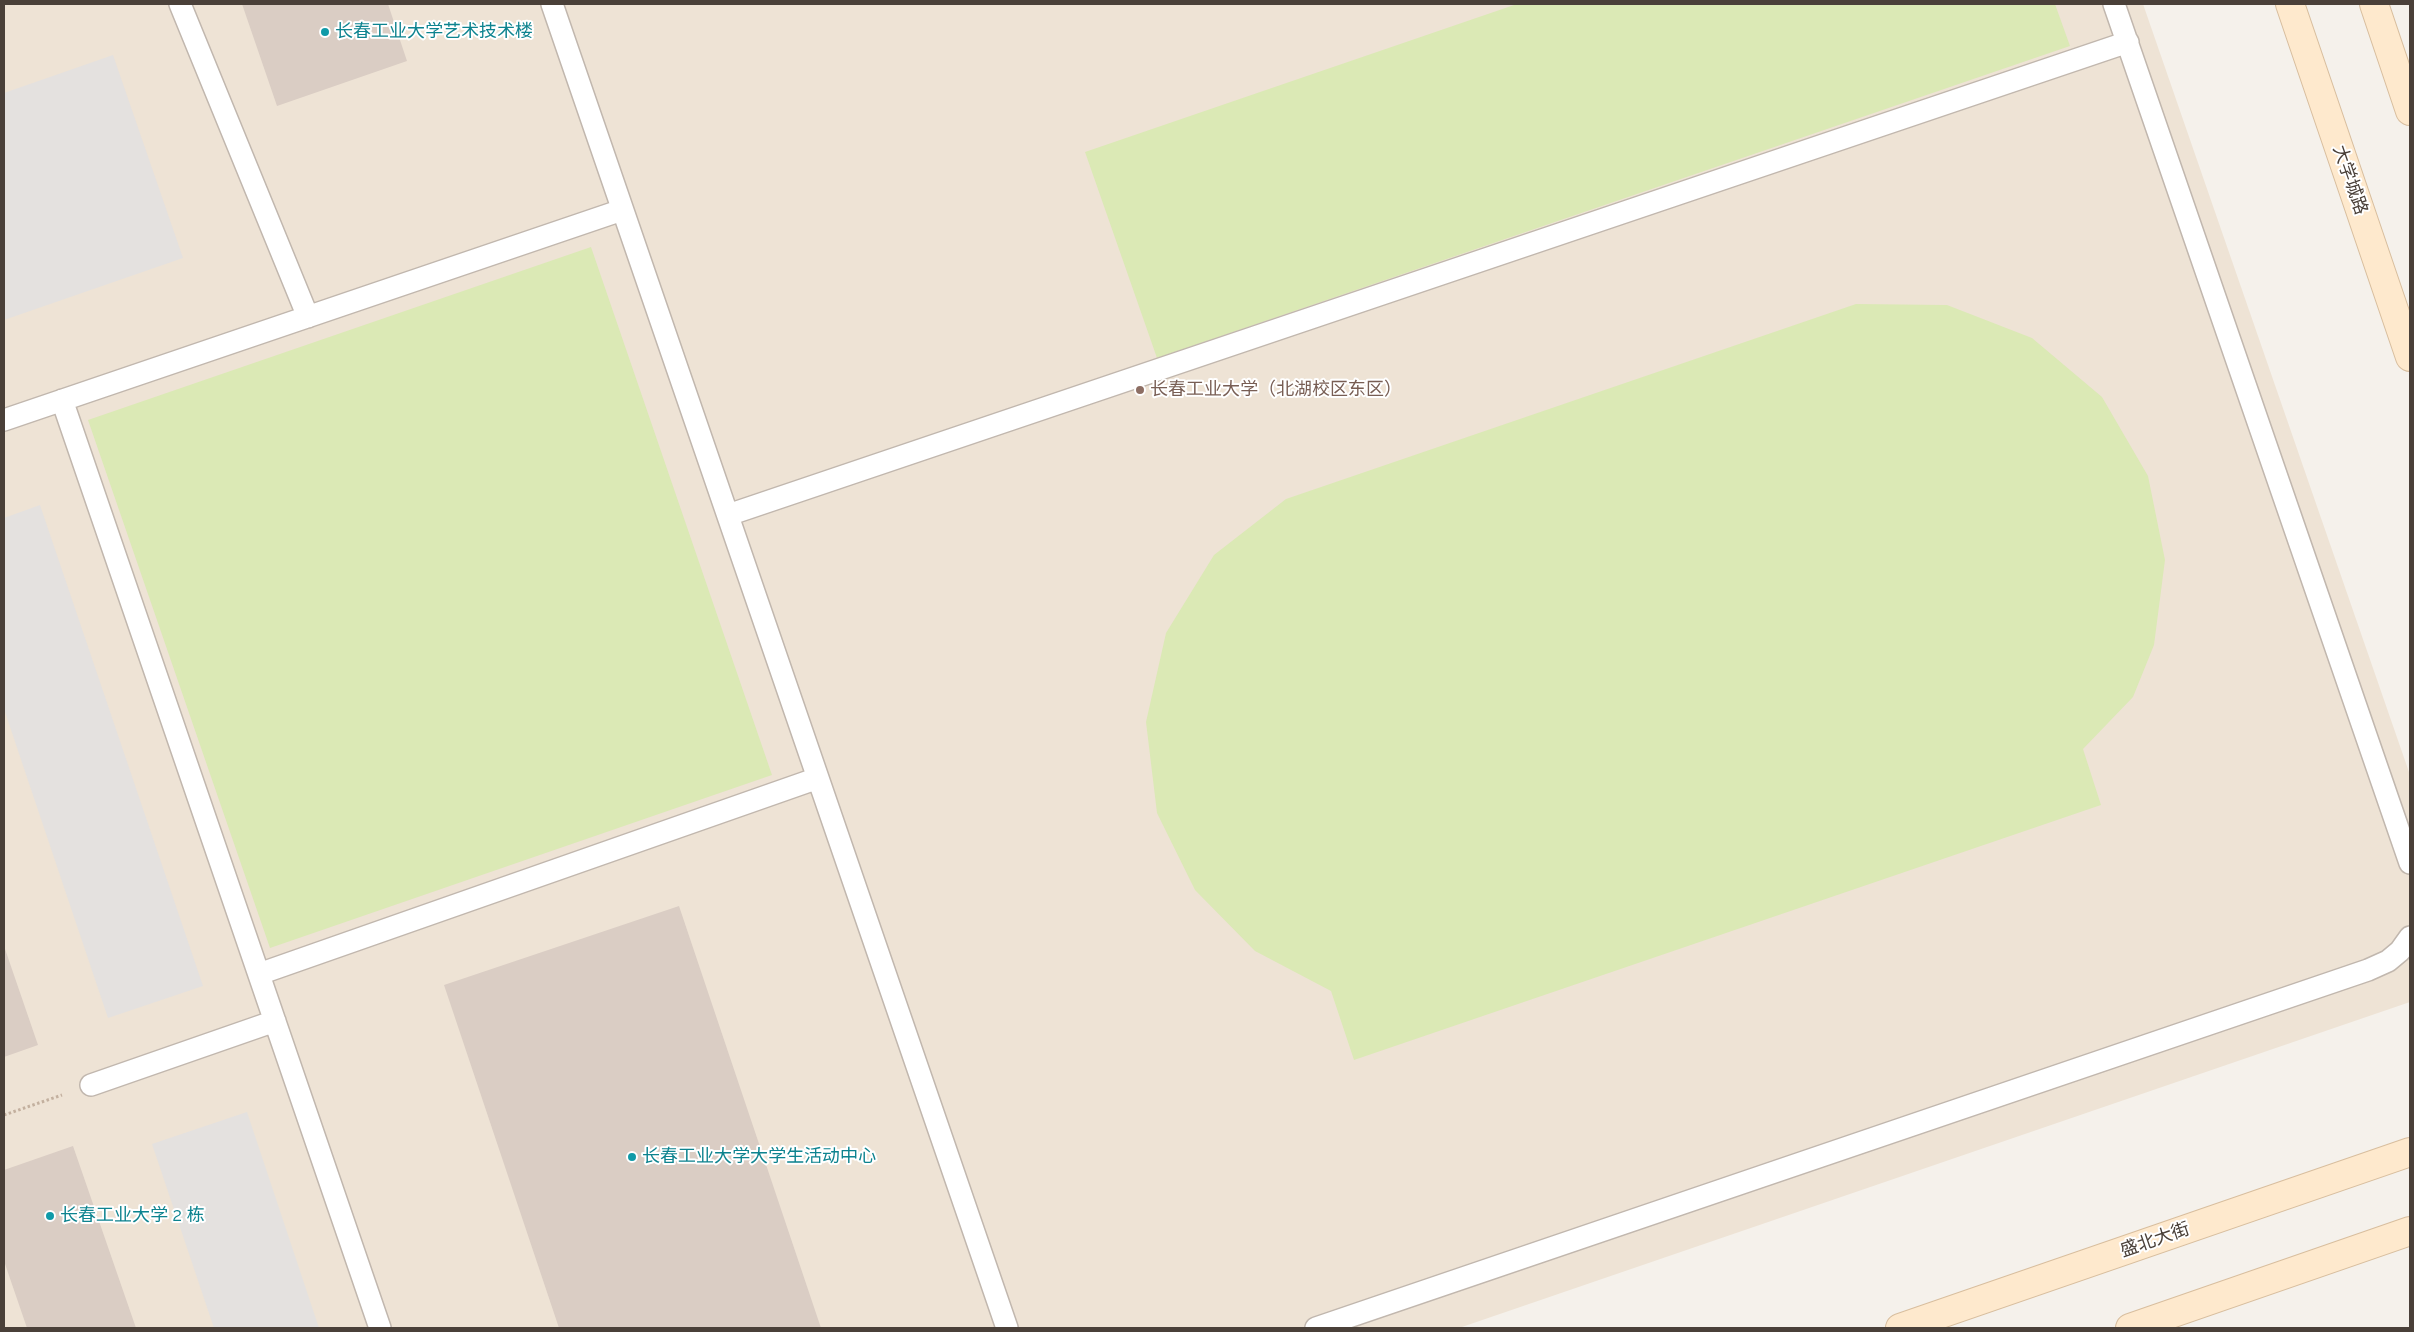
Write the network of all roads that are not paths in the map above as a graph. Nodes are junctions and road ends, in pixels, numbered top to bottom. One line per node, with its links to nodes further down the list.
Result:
1 (180, 4): 9 (lane)
2 (552, 4): 8 (lane)
3 (2114, 4): 6 (lane)
4 (2290, 4): 10 (main road, 大学城路)
5 (2374, 4): 7 (main road)
6 (2128, 42): 13 (lane); 15 (lane)
7 (2410, 111)
8 (622, 210): 9 (lane); 13 (lane)
9 (308, 317): 11 (lane)
10 (2410, 357)
11 (62, 400): 12 (lane); 17 (lane)
12 (4, 420)
13 (728, 515): 14 (lane)
14 (818, 778): 17 (lane); 23 (lane)
15 (2410, 863)
16 (2410, 937): 24 (lane)
17 (259, 974): 18 (lane)
18 (275, 1021): 19 (lane); 22 (lane)
19 (91, 1085)
20 (2410, 1152): 25 (main road, 盛北大街)
21 (2410, 1231): 26 (main road)
22 (380, 1328)
23 (1007, 1328)
24 (1316, 1328)
25 (1900, 1328)
26 (2130, 1328)

